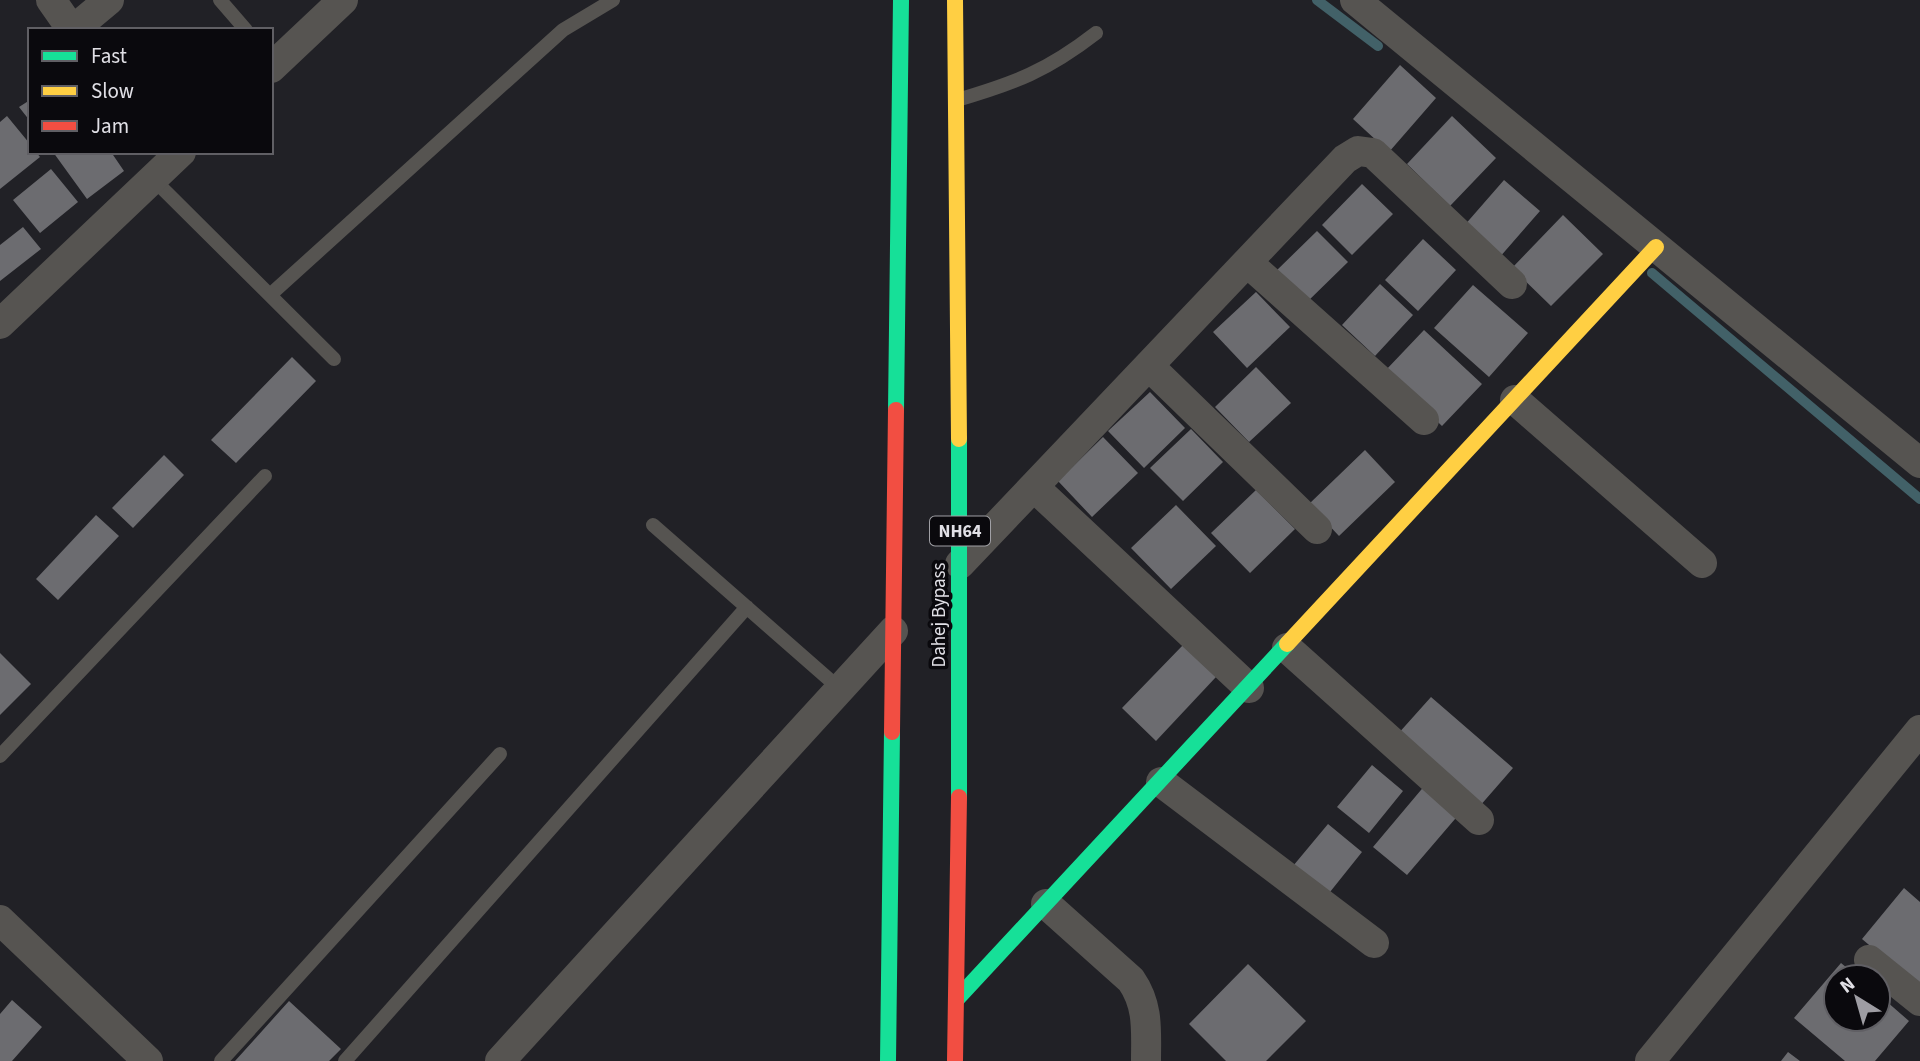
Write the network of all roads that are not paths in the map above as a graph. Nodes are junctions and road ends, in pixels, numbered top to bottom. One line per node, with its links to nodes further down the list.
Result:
1 (51, 0): 9 (street)
2 (108, 0): 10 (street)
3 (220, 0): 11 (lane)
4 (343, 0): 13 (street)
5 (613, 0): 19 (lane)
6 (901, 0): 33 (main road)
7 (955, 0): 14 (main road, Dahej Bypass / NH64)
8 (1355, 0): 16 (street)
9 (72, 28)
10 (75, 28)
11 (244, 28)
12 (1096, 33): 14 (lane)
13 (273, 63)
14 (955, 101): 31 (main road, Dahej Bypass / NH64)
15 (165, 162): 19 (lane); 20 (street)
16 (1656, 247): 23 (main road); 25 (street)
17 (1248, 263): 18 (street); 22 (street); 24 (street)
18 (1512, 284)
19 (270, 295): 21 (lane)
20 (0, 324)
21 (334, 359)
22 (1149, 366): 27 (street); 29 (street)
23 (1515, 400): 30 (street); 34 (main road)
24 (1424, 420)
25 (1920, 463)
26 (265, 477): 39 (lane)
27 (1034, 487): 31 (street); 35 (street)
28 (653, 525): 32 (lane)
29 (1317, 529)
30 (1702, 563)
31 (960, 564): 46 (main road, Dahej Bypass / NH64)
32 (747, 607): 36 (lane); 50 (lane)
33 (893, 631): 36 (street); 52 (main road)
34 (1287, 648): 35 (main road); 41 (street)
35 (1249, 688): 40 (main road)
36 (841, 689): 51 (street)
37 (1920, 730): 55 (street)
38 (500, 754): 49 (lane)
39 (0, 756)
40 (1161, 782): 42 (main road); 44 (street)
41 (1479, 820)
42 (1046, 904): 46 (main road); 54 (street)
43 (0, 920): 48 (street)
44 (1374, 943)
45 (1869, 960): 47 (street)
46 (956, 1000): 53 (main road, Dahej Bypass / NH64)
47 (1920, 1001)
48 (148, 1061)
49 (221, 1061)
50 (345, 1061)
51 (500, 1061)
52 (888, 1061)
53 (955, 1061)
54 (1146, 1061)
55 (1650, 1061)

